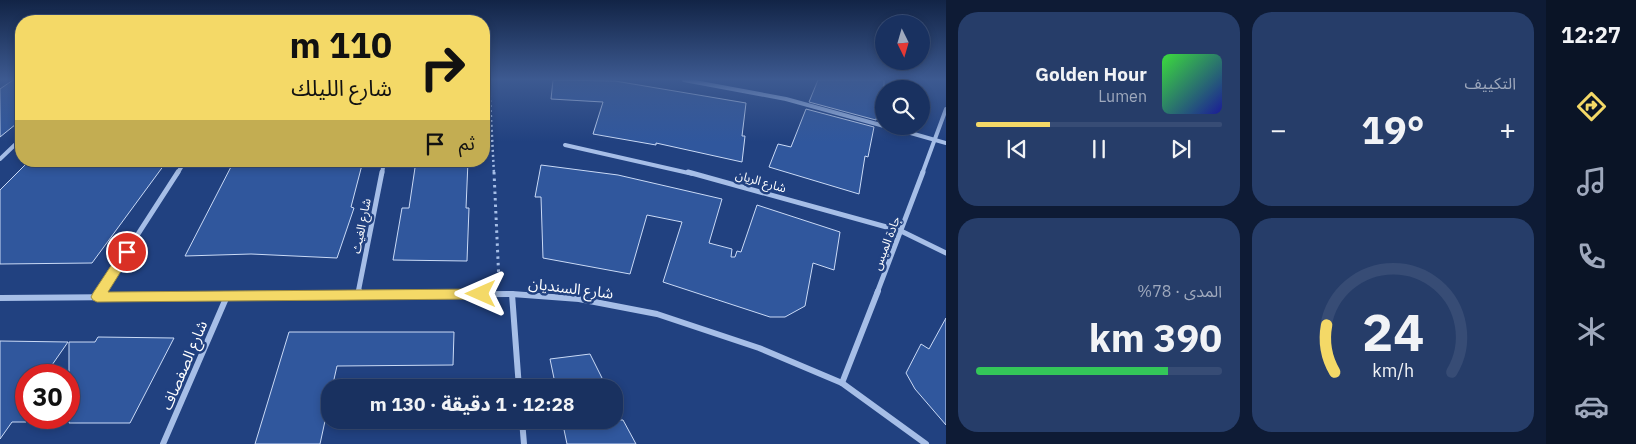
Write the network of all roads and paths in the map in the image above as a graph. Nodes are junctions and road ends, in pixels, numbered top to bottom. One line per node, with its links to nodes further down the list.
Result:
1 (491, 101): 15 (path)
2 (792, 101): 4 (street)
3 (946, 109): 6 (street, جادة الميس)
4 (875, 123)
5 (918, 135): 6 (street)
6 (936, 140): 7 (street); 13 (street, جادة الميس)
7 (946, 143)
8 (15, 145): 10 (street)
9 (565, 145): 13 (street, شارع الريان)
10 (0, 159)
11 (181, 167): 19 (street)
12 (383, 167): 17 (street, شارع الغيث)
13 (901, 231): 14 (street, شارع الريان); 22 (street, جادة الميس)
14 (946, 253)
15 (499, 294): 16 (street, شارع السنديان); 17 (street, شارع السنديان)
16 (512, 294): 21 (street); 22 (street, شارع السنديان)
17 (358, 295): 18 (street, شارع السنديان)
18 (227, 296): 19 (street, شارع السنديان); 24 (street, شارع الصفصاف)
19 (97, 297): 20 (street, شارع السنديان)
20 (0, 298)
21 (518, 379)
22 (842, 383): 26 (street, شارع السنديان)
23 (523, 429): 25 (street)
24 (163, 444)
25 (524, 444)
26 (926, 444)

